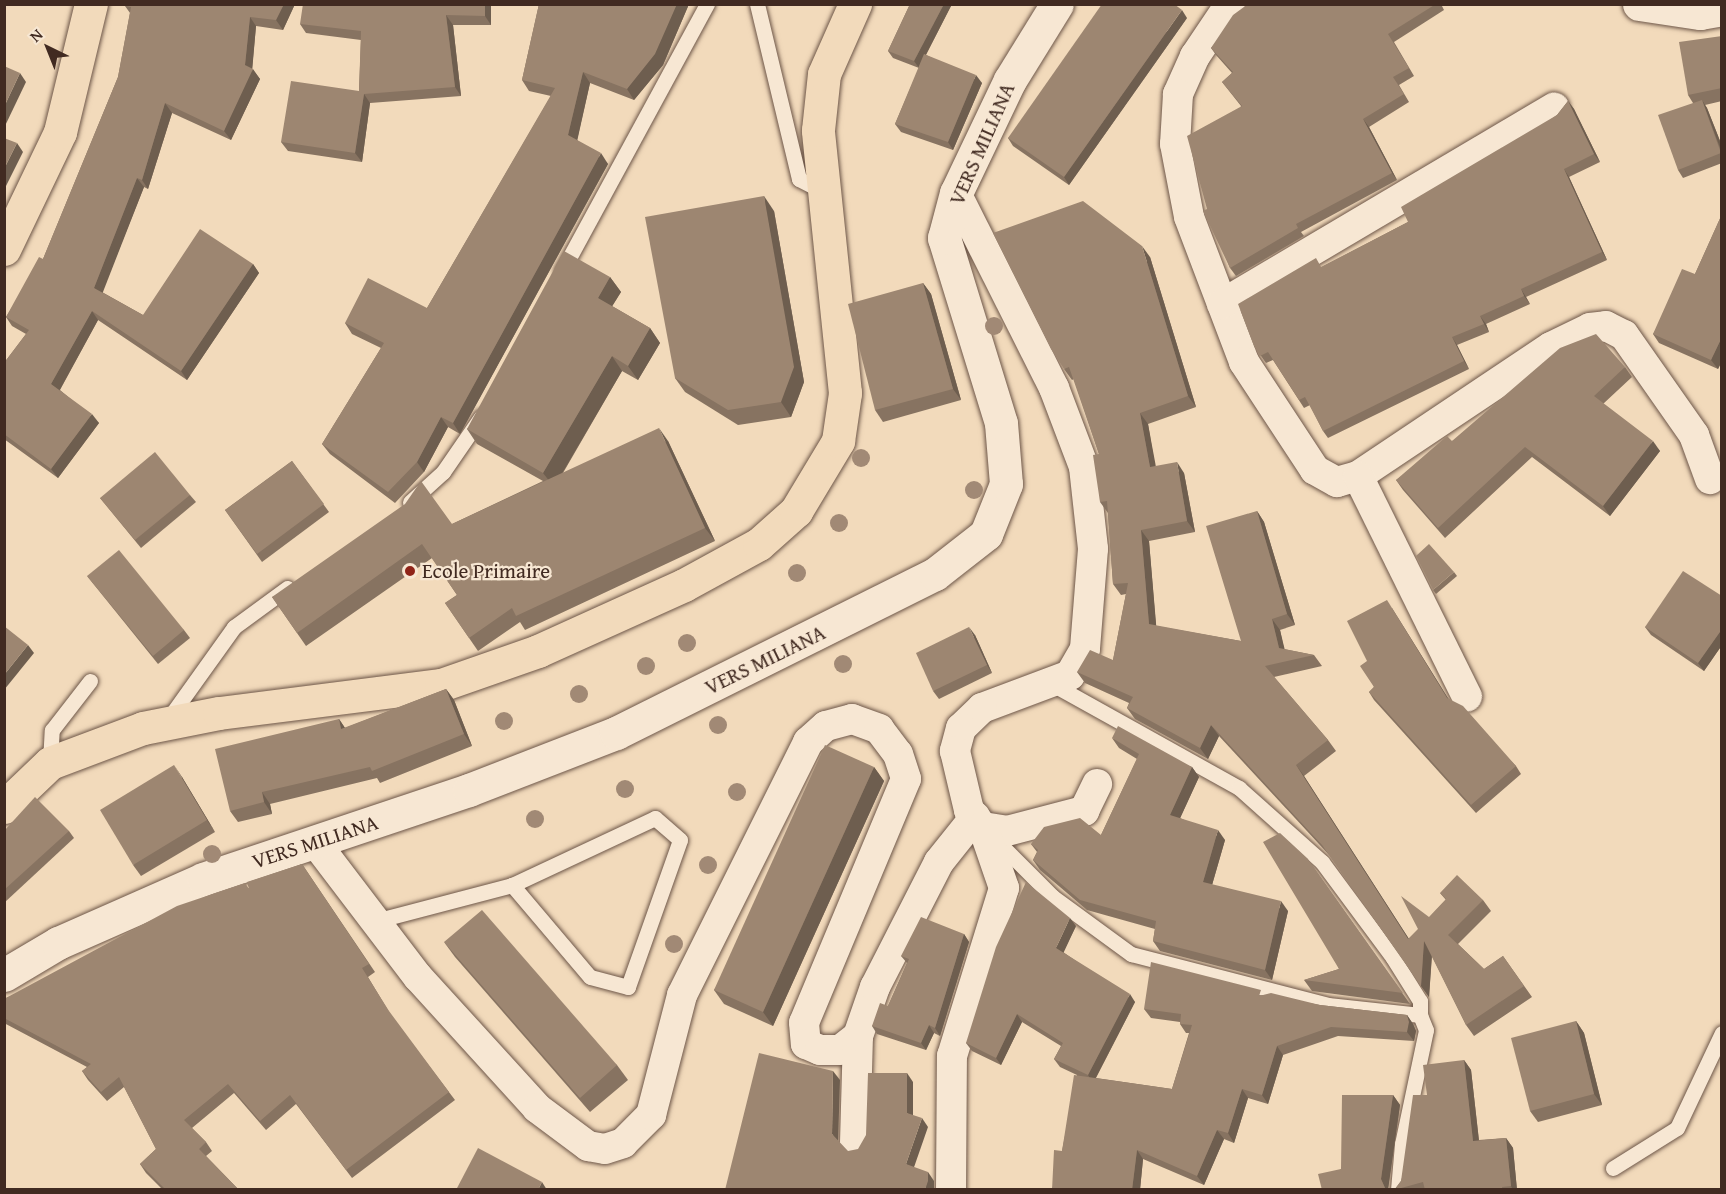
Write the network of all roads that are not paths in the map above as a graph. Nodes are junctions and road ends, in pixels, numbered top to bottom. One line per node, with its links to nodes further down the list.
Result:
1 (91, 4): 12 (main road)
2 (707, 4): 13 (lane)
3 (757, 4): 10 (lane)
4 (855, 4): 10 (main road)
5 (1057, 4): 11 (main road, VERS MILIANA)
6 (1230, 4): 14 (street)
7 (1639, 4): 8 (main road)
8 (1722, 9)
9 (1554, 108): 14 (street)
10 (825, 192): 23 (main road)
11 (956, 193): 21 (street); 28 (main road, VERS MILIANA)
12 (4, 249)
13 (552, 289)
14 (1222, 304): 16 (street)
15 (490, 401): 18 (lane)
16 (1358, 476): 17 (street); 22 (street)
17 (1710, 479)
18 (393, 515)
19 (305, 575): 23 (lane)
20 (90, 681): 24 (lane)
21 (1054, 685): 27 (street); 32 (lane)
22 (1467, 698)
23 (164, 724): 24 (main road)
24 (50, 763): 26 (main road)
25 (1097, 784): 27 (street)
26 (4, 807)
27 (979, 822): 32 (lane); 34 (street); 37 (street)
28 (315, 842): 30 (street); 31 (main road, VERS MILIANA)
29 (512, 885): 29 (lane); 30 (lane)
30 (375, 921): 34 (street)
31 (4, 975)
32 (1420, 1015): 38 (lane)
33 (1722, 1033): 36 (lane)
34 (858, 1036): 35 (street)
35 (855, 1143)
36 (1614, 1168)
37 (951, 1190)
38 (1398, 1190)

